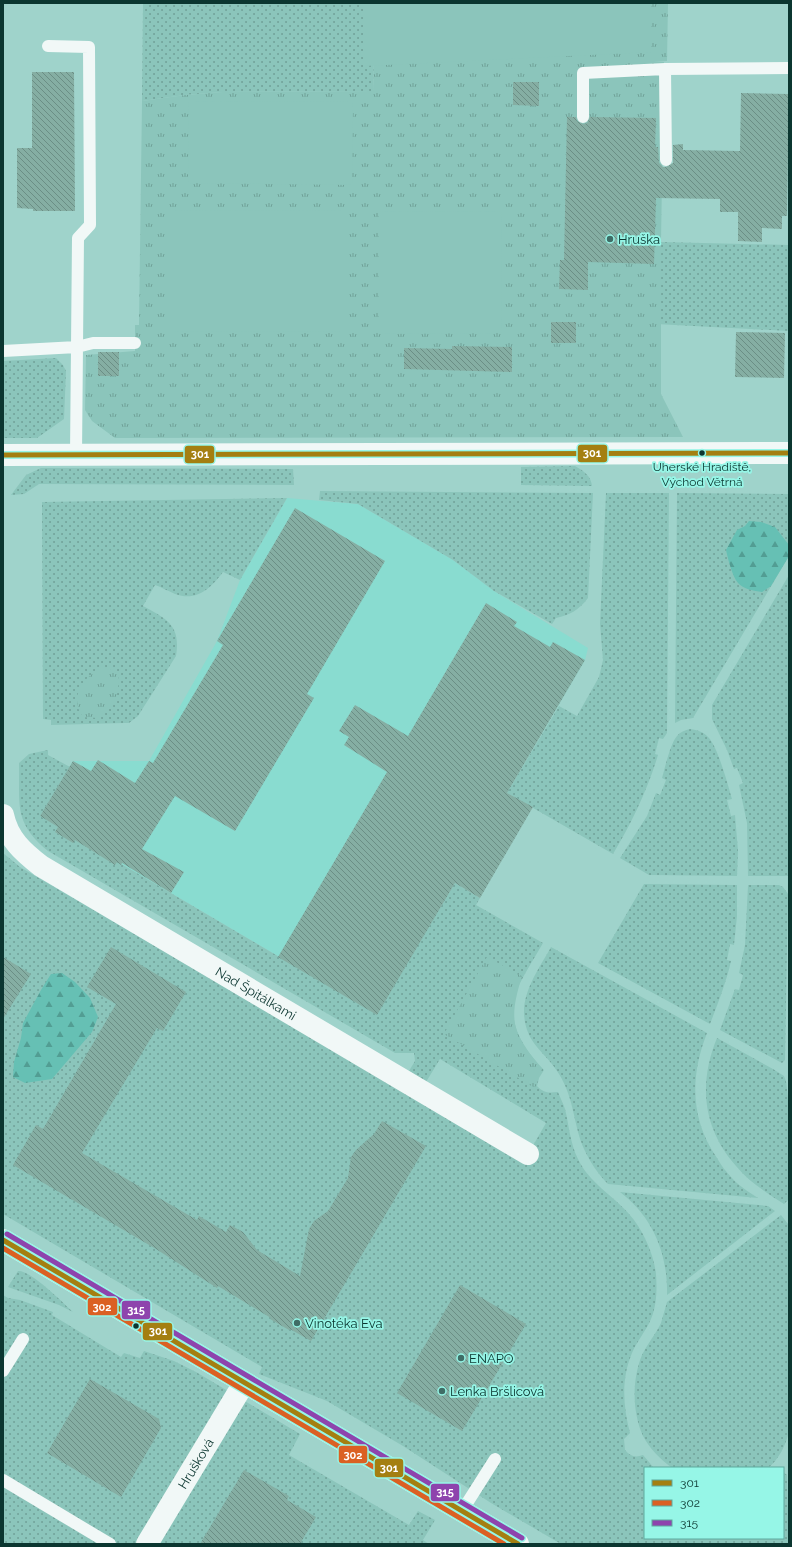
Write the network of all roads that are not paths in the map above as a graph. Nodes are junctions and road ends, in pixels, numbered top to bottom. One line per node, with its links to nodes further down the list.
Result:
1 (48, 46): 7 (lane)
2 (789, 68): 3 (lane)
3 (665, 69): 4 (lane); 5 (lane)
4 (583, 117)
5 (666, 160)
6 (135, 343): 7 (lane)
7 (77, 347): 8 (lane); 11 (lane)
8 (3, 352)
9 (789, 453): 11 (street)
10 (3, 456): 11 (street)
11 (76, 456)
12 (3, 815): 13 (street, Nad Špitálkami)
13 (528, 1154)
14 (3, 1240): 17 (street)
15 (23, 1339): 16 (lane)
16 (3, 1371)
17 (244, 1383): 20 (street); 22 (street, Hrušková)
18 (495, 1459): 20 (lane)
19 (3, 1480): 21 (lane)
20 (462, 1511): 23 (street)
21 (110, 1544)
22 (147, 1544)
23 (518, 1544)

